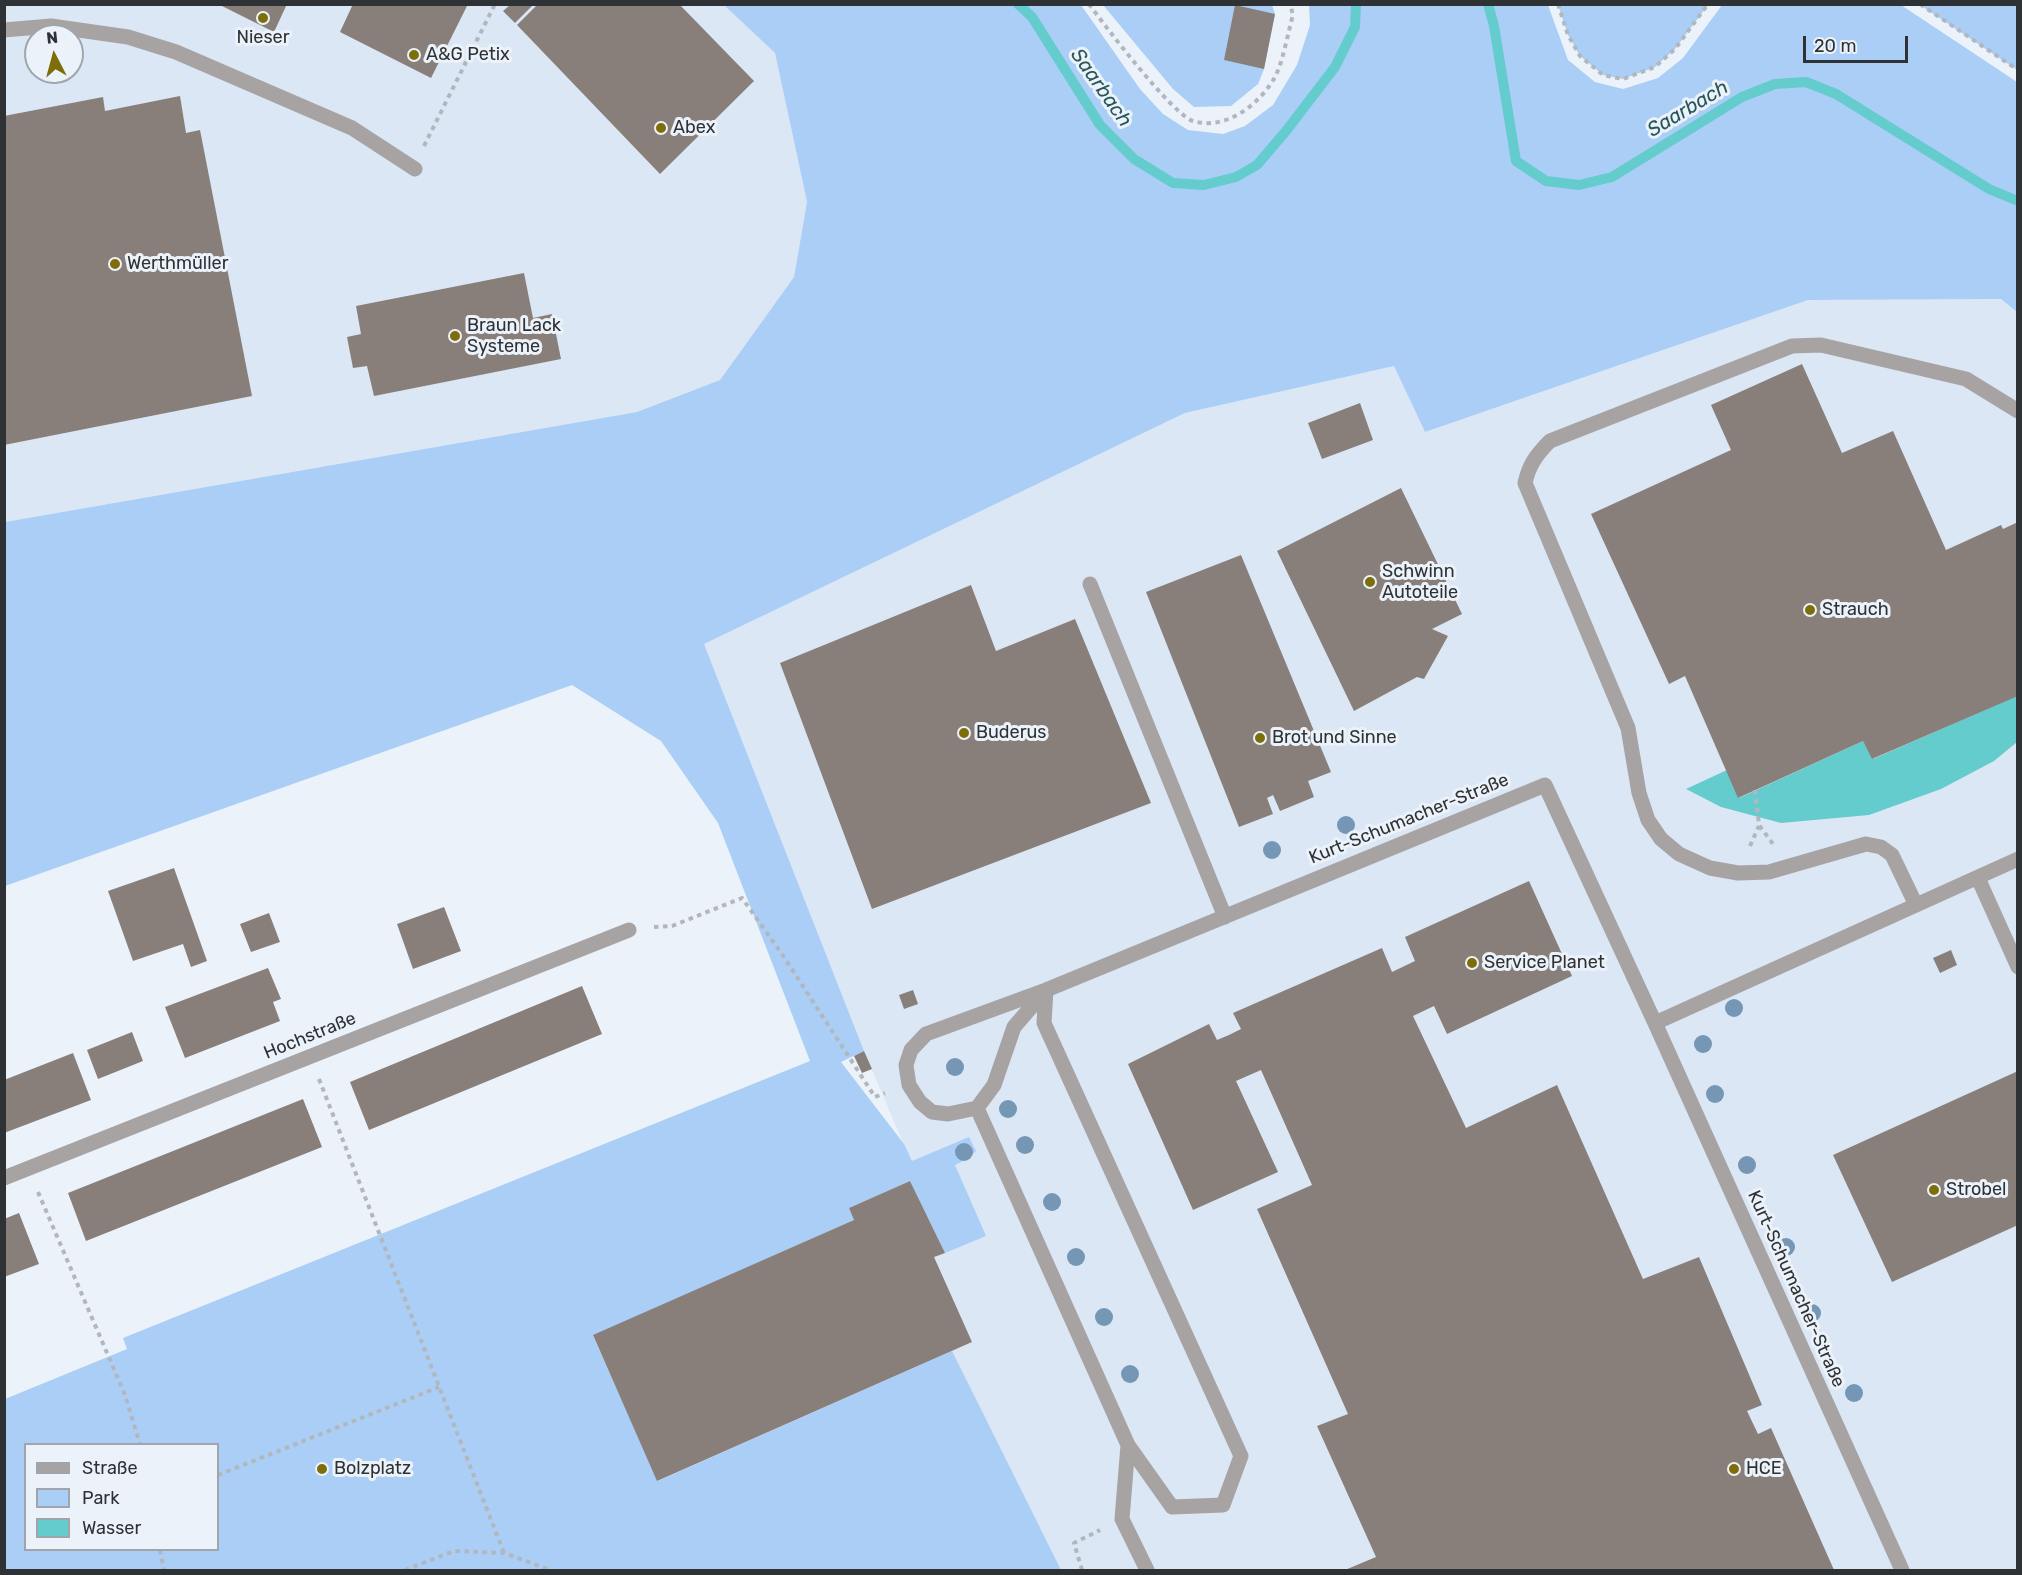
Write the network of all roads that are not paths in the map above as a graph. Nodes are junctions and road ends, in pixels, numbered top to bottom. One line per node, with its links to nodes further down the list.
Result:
1 (4, 30): 2 (street)
2 (415, 169)
3 (2018, 411): 7 (street)
4 (1090, 584): 8 (street)
5 (2018, 859): 6 (street)
6 (1978, 878): 7 (street); 10 (street)
7 (1916, 906): 12 (street)
8 (1225, 917): 11 (street, Kurt-Schumacher-Straße); 12 (street, Kurt-Schumacher-Straße)
9 (629, 930): 14 (street, Hochstraße)
10 (2018, 968)
11 (1046, 990): 13 (street, Kurt-Schumacher-Straße); 13 (street, Kurt-Schumacher-Straße); 15 (street)
12 (1655, 1023): 17 (street, Kurt-Schumacher-Straße)
13 (977, 1108): 15 (street)
14 (4, 1178)
15 (1128, 1445): 16 (street)
16 (1147, 1570)
17 (1902, 1570)

